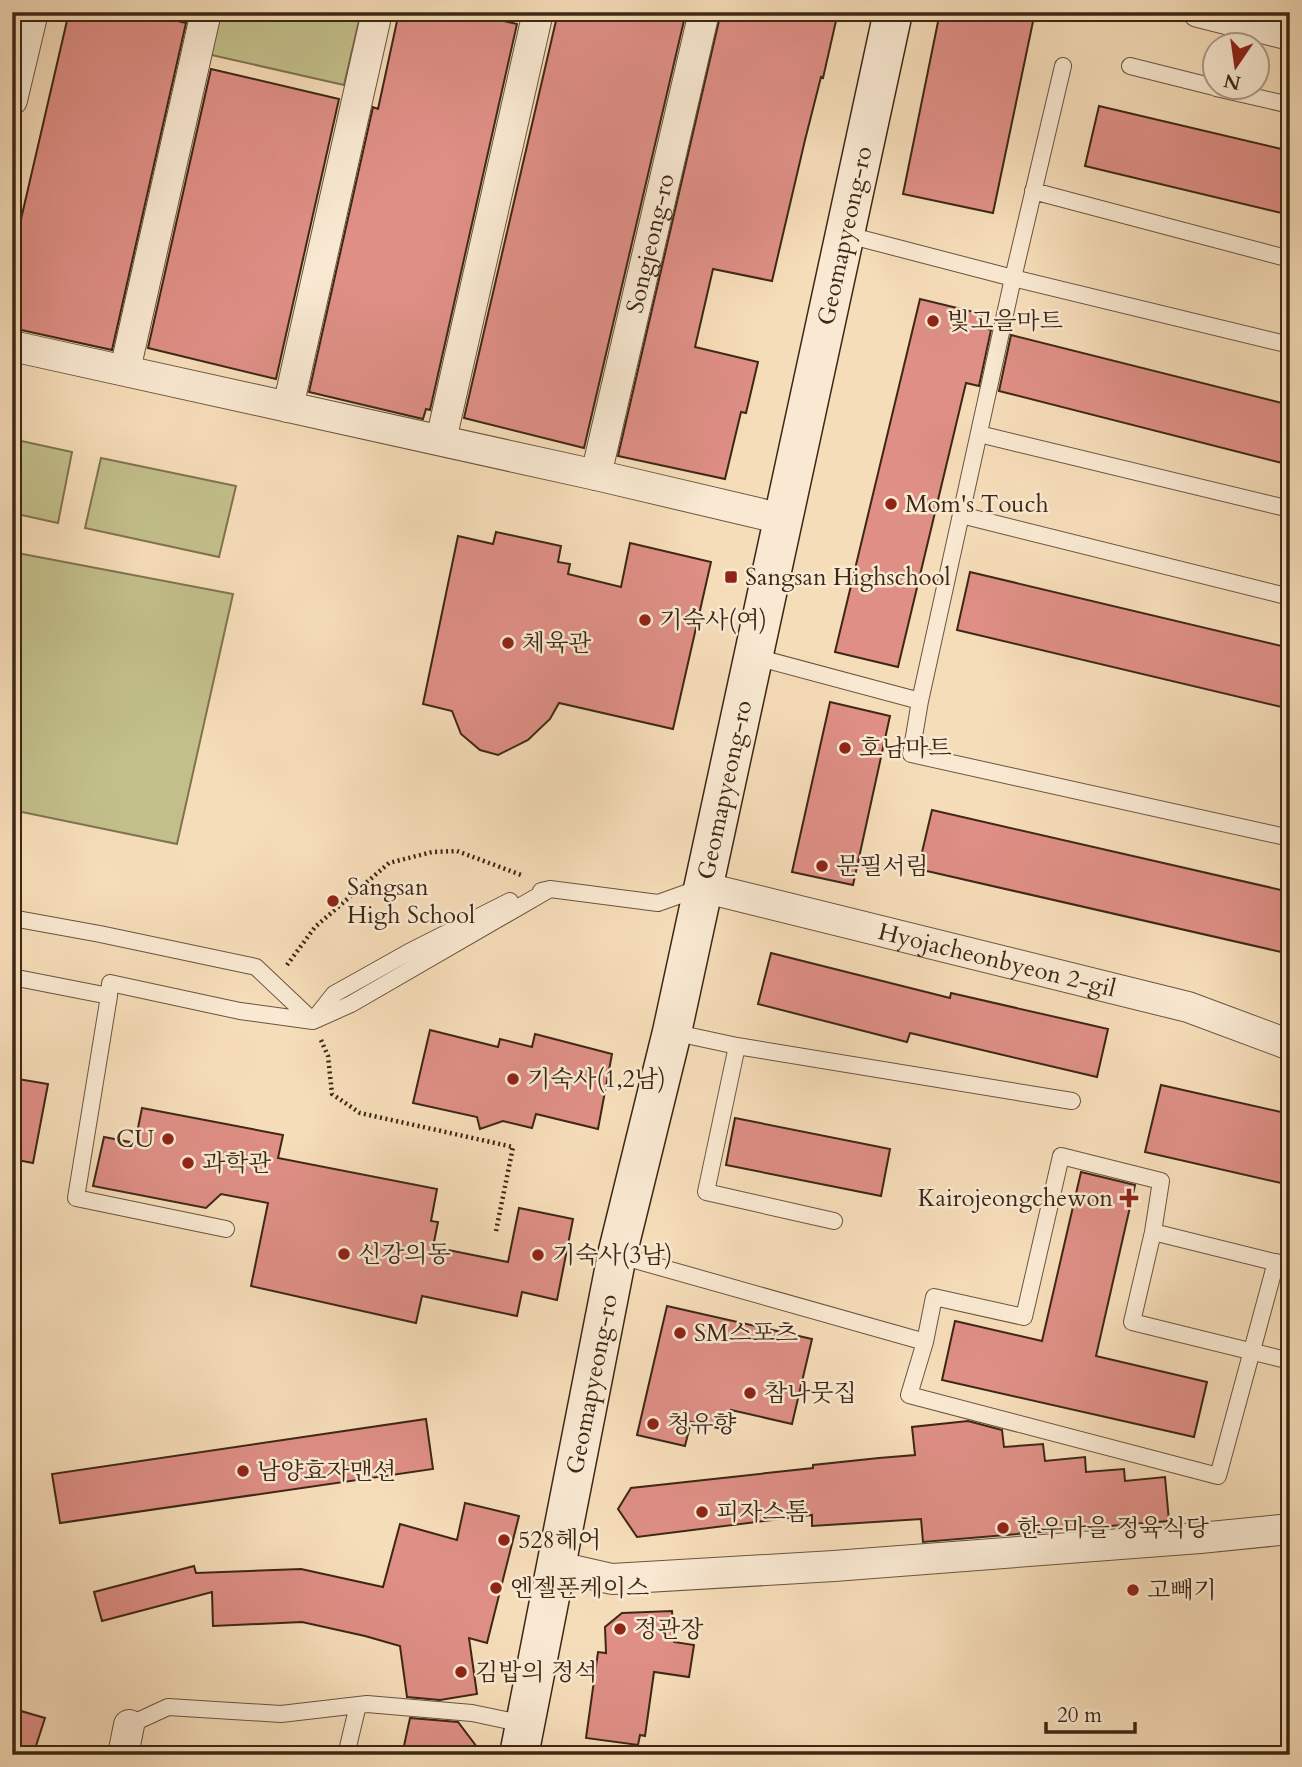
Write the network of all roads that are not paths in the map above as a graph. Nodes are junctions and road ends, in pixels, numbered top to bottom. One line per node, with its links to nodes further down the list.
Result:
1 (33, 12): 12 (street)
2 (206, 12): 21 (street)
3 (377, 12): 22 (street)
4 (538, 12): 24 (street)
5 (704, 12): 25 (street, Songjeong-ro)
6 (893, 12): 16 (street, Geomapyeong-ro)
7 (1198, 12): 8 (street)
8 (1290, 35)
9 (1063, 66): 15 (lane)
10 (1130, 66): 11 (lane)
11 (1200, 83)
12 (12, 100)
13 (1270, 101): 14 (lane)
14 (1290, 106)
15 (1033, 191): 17 (lane); 18 (lane)
16 (844, 234): 18 (lane); 28 (street, Geomapyeong-ro)
17 (1290, 259)
18 (1013, 278): 19 (lane); 23 (lane)
19 (1290, 345)
20 (12, 346): 21 (street)
21 (125, 370): 22 (street)
22 (288, 407): 24 (street)
23 (979, 434): 26 (lane); 27 (lane)
24 (440, 440): 25 (street)
25 (596, 475): 28 (street)
26 (1290, 509)
27 (961, 515): 29 (lane); 31 (lane)
28 (783, 519): 30 (street, Geomapyeong-ro)
29 (1290, 597)
30 (752, 656): 31 (lane); 33 (street, Geomapyeong-ro)
31 (920, 701): 32 (lane)
32 (1290, 838)
33 (702, 887): 37 (lane); 38 (street, Geomapyeong-ro); 39 (street, Hyojacheonbyeon 2-gil)
34 (12, 918): 37 (lane)
35 (12, 977): 36 (lane)
36 (109, 996): 37 (lane); 43 (lane)
37 (313, 1021)
38 (672, 1032): 40 (lane); 45 (street, Geomapyeong-ro)
39 (1290, 1045)
40 (737, 1046): 41 (lane); 42 (lane)
41 (1072, 1101)
42 (834, 1221)
43 (226, 1228)
44 (1153, 1231): 46 (lane); 47 (lane); 48 (lane)
45 (617, 1255): 47 (lane); 51 (street, Geomapyeong-ro)
46 (1283, 1264): 48 (lane)
47 (925, 1342): 48 (lane)
48 (1253, 1352): 49 (lane)
49 (1290, 1361)
50 (1290, 1529): 51 (street)
51 (555, 1566): 54 (street, Geomapyeong-ro)
52 (358, 1705): 53 (lane); 54 (lane); 56 (lane)
53 (129, 1725): 55 (street)
54 (522, 1740)
55 (123, 1755)
56 (346, 1755)

